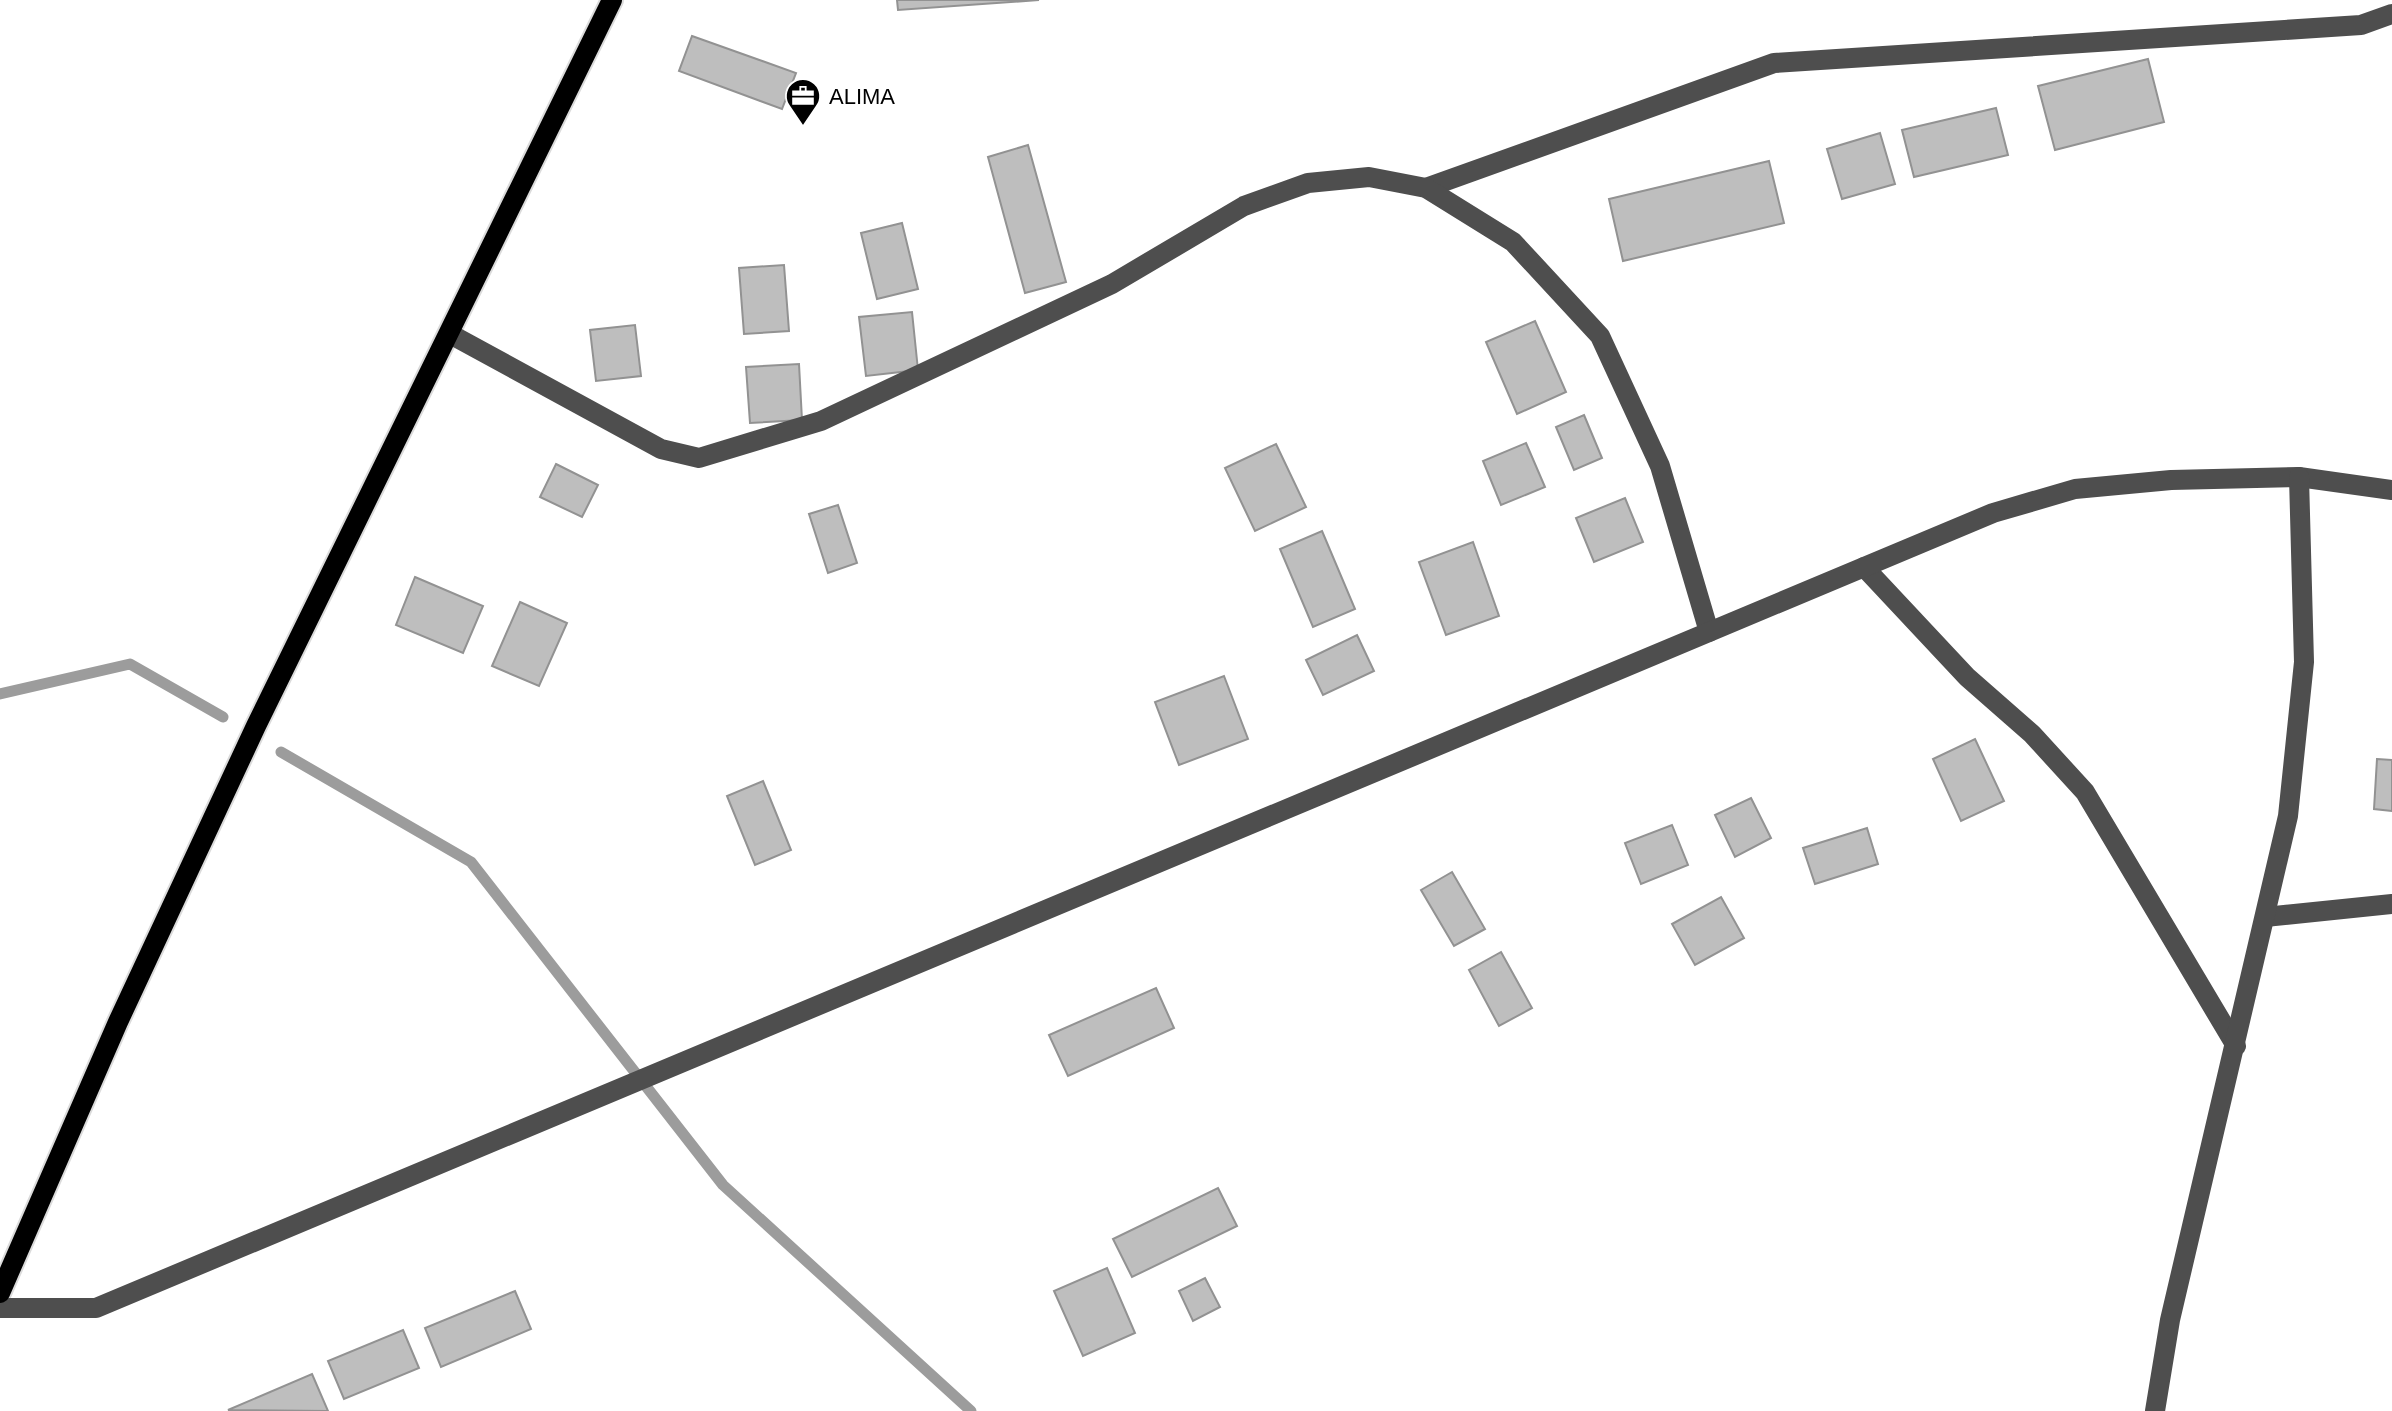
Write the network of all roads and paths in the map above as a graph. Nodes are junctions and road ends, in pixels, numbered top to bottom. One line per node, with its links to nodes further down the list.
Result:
1 (612, 0): 4 (main road)
2 (2392, 14): 3 (street)
3 (1426, 188): 4 (street); 8 (street)
4 (450, 334): 12 (main road)
5 (2299, 477): 6 (street); 7 (street); 10 (street)
6 (2392, 490)
7 (1864, 567): 8 (street); 11 (street)
8 (1709, 632): 13 (street)
9 (2392, 904): 10 (street)
10 (2265, 917): 11 (street)
11 (2236, 1046): 14 (street)
12 (0, 1293)
13 (0, 1308)
14 (2155, 1411)

